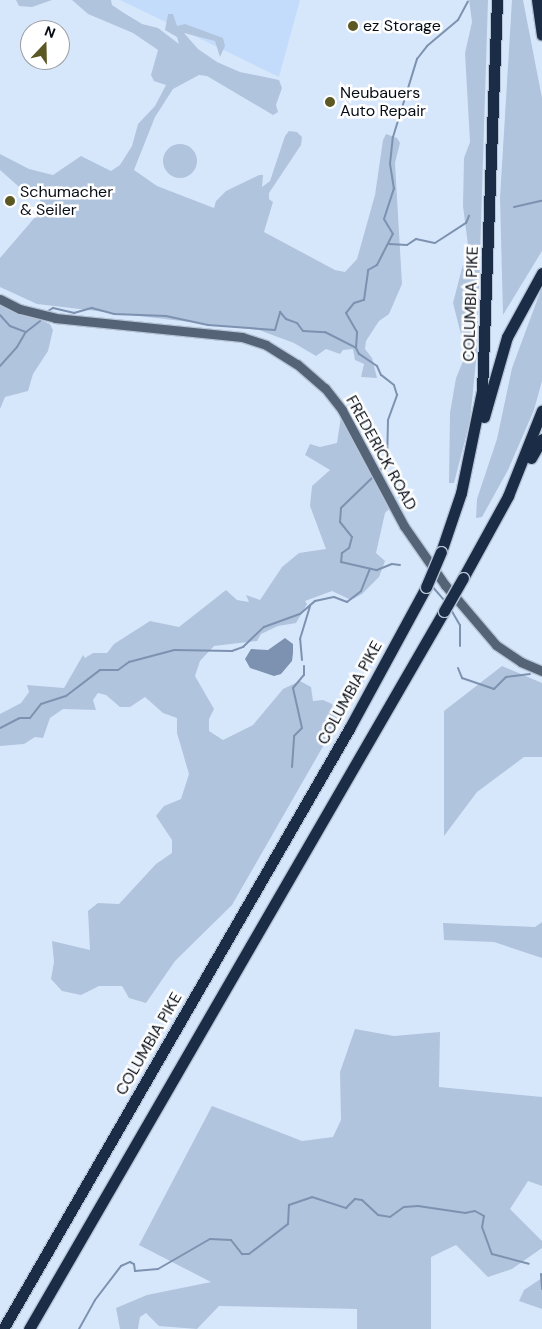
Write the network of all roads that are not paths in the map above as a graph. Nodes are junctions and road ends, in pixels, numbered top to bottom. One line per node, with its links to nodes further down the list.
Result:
1 (497, 0): 8 (highway, COLUMBIA PIKE)
2 (537, 0): 3 (highway)
3 (542, 35)
4 (542, 273): 8 (highway)
5 (0, 298): 10 (main road, FREDERICK ROAD)
6 (542, 410): 9 (highway)
7 (542, 439): 9 (highway)
8 (461, 493): 11 (highway, COLUMBIA PIKE, bridge)
9 (508, 496): 12 (highway, bridge)
10 (542, 671)
11 (3, 1329)
12 (30, 1329)

